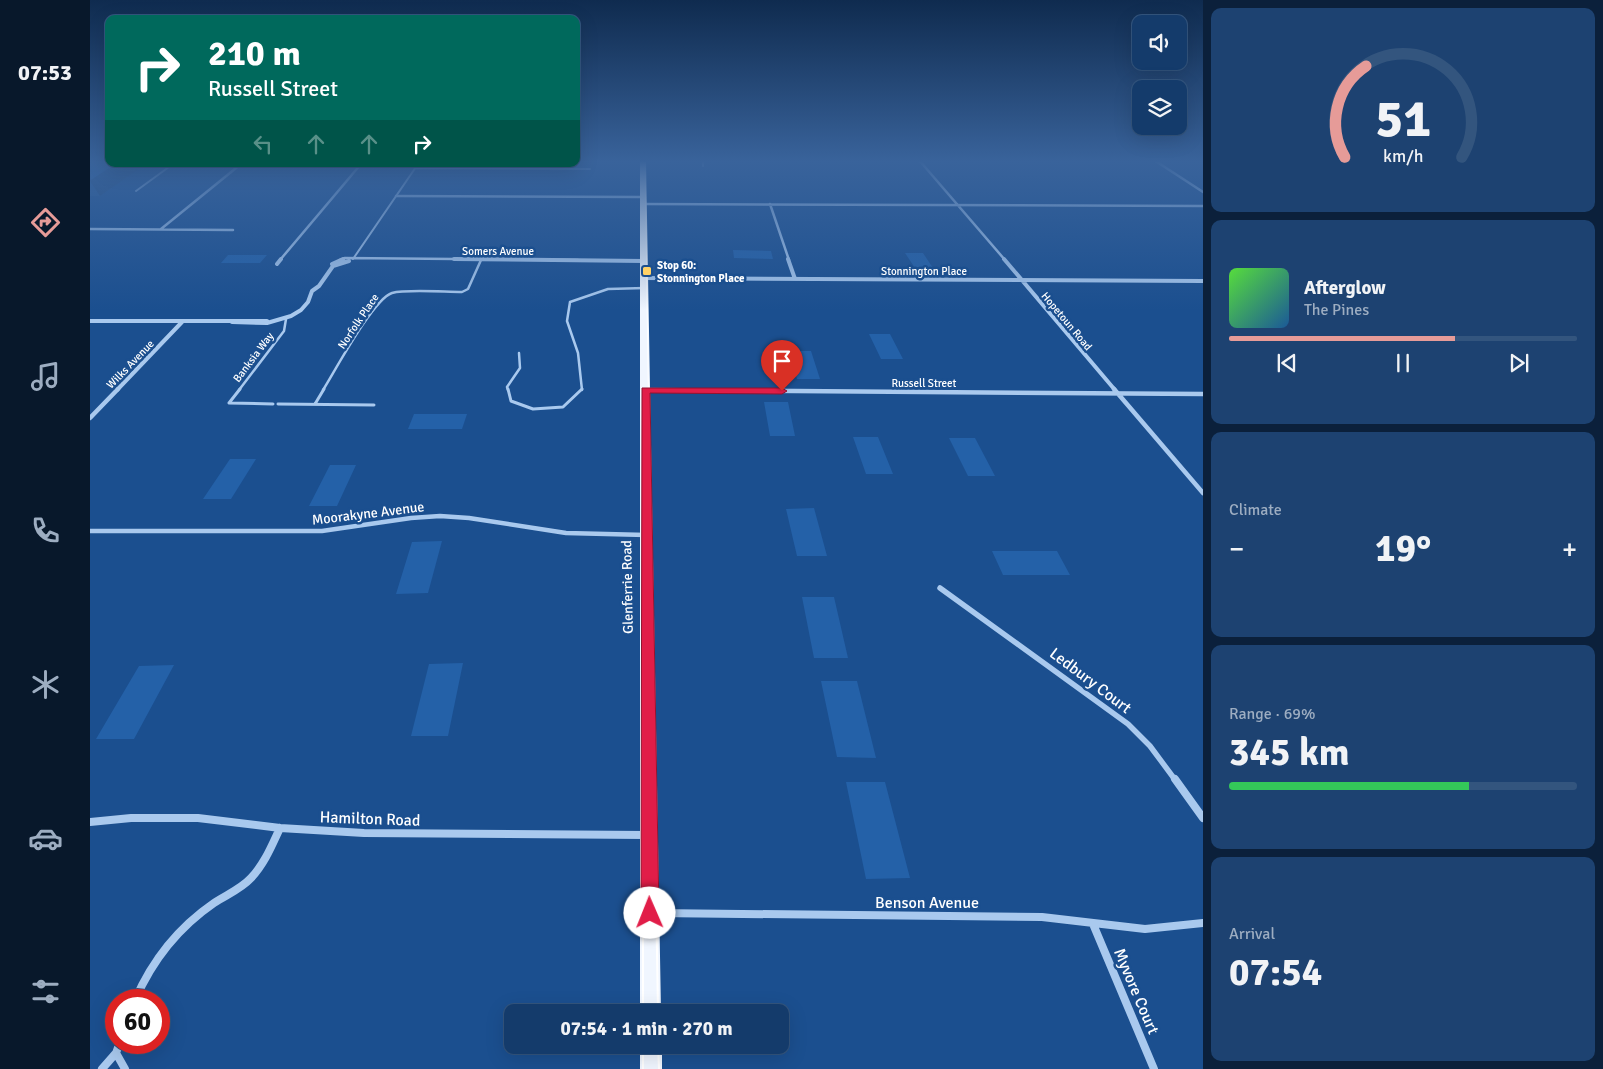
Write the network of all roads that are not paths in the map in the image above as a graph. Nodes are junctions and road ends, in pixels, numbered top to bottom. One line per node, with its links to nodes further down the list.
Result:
1 (185, 210): 8 (street)
2 (323, 210): 13 (street)
3 (387, 210): 10 (lane)
4 (644, 210): 12 (main road, Glenferrie Road)
5 (772, 210): 14 (street)
6 (961, 210): 15 (street, Hopetoun Road)
7 (90, 229): 8 (street)
8 (161, 229): 9 (street)
9 (233, 230)
10 (353, 259): 11 (street, Somers Avenue); 18 (street, Somers Avenue)
11 (481, 260): 12 (street, Somers Avenue); 27 (lane, Norfolk Place)
12 (644, 261): 17 (main road, Glenferrie Road)
13 (278, 264)
14 (795, 279): 15 (street, Stonnington Place); 17 (street, Stonnington Place)
15 (1020, 280): 16 (street, Stonnington Place); 23 (street, Hopetoun Road)
16 (1203, 281)
17 (644, 283): 21 (lane); 22 (main road, Glenferrie Road)
18 (286, 319): 20 (street, Somers Avenue); 25 (lane, Banksia Way)
19 (90, 320): 20 (street, Somers Avenue)
20 (182, 322): 29 (street, Wilks Avenue)
21 (519, 353)
22 (645, 390): 23 (street, Russell Street); 32 (main road, Glenferrie Road)
23 (1117, 393): 24 (street, Russell Street); 30 (street, Hopetoun Road)
24 (1203, 394)
25 (273, 404)
26 (278, 404): 27 (lane)
27 (315, 404): 28 (lane)
28 (374, 405)
29 (90, 418)
30 (1203, 493)
31 (90, 531): 32 (street, Moorakyne Avenue)
32 (646, 535): 37 (main road, Glenferrie Road)
33 (940, 588): 34 (street, Ledbury Court)
34 (1203, 818)
35 (90, 822): 36 (street, Hamilton Road)
36 (280, 828): 37 (street, Hamilton Road); 41 (street)
37 (649, 835): 38 (main road, Glenferrie Road)
38 (650, 913): 40 (street, Benson Avenue); 42 (main road, Glenferrie Road)
39 (1203, 923): 40 (street, Benson Avenue)
40 (1093, 924): 49 (street, Myvore Court)
41 (142, 989)
42 (651, 1004)
43 (114, 1054): 46 (street)
44 (117, 1054): 47 (street)
45 (651, 1054): 48 (main road)
46 (102, 1069)
47 (125, 1069)
48 (651, 1069)
49 (1154, 1069)

